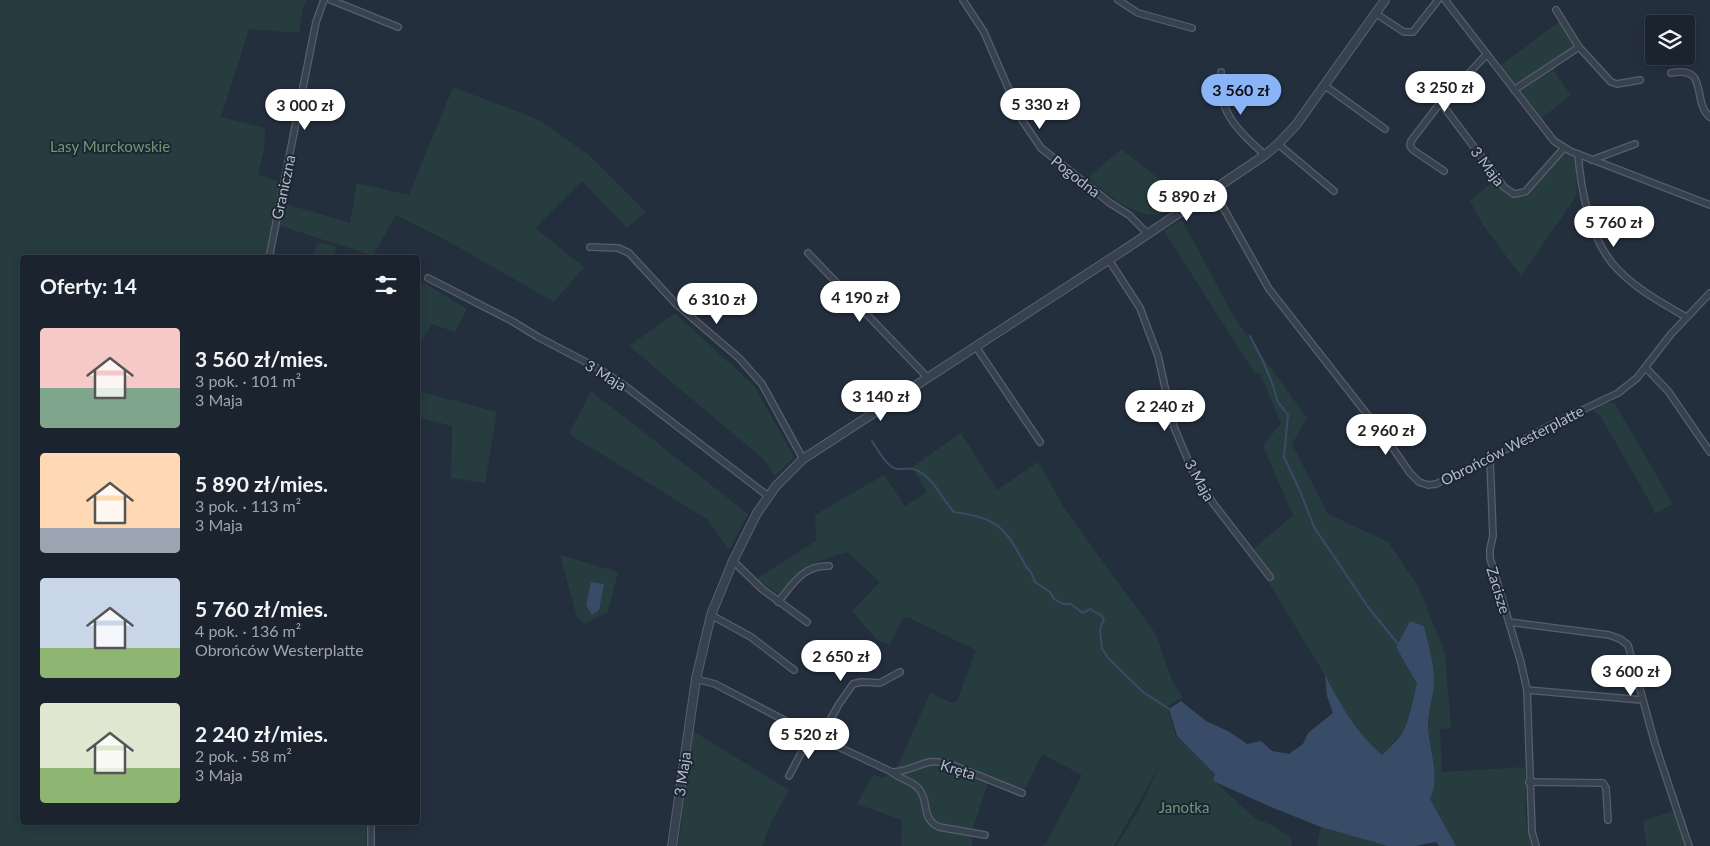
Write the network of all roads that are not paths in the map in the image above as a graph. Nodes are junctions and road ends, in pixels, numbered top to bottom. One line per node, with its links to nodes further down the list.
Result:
1 (324, 0): 35 (street, Graniczna)
2 (331, 0): 10 (street)
3 (964, 0): 32 (street, Pogodna)
4 (1118, 0): 11 (street)
5 (1385, 0): 9 (street, 3 Maja)
6 (1438, 0): 9 (street)
7 (1445, 0): 13 (street)
8 (1556, 10): 12 (street)
9 (1375, 13): 17 (street, 3 Maja)
10 (398, 28)
11 (1192, 28)
12 (1579, 47): 16 (street); 18 (street)
13 (1486, 54): 18 (street); 19 (street)
14 (1221, 72): 26 (street)
15 (1672, 73): 20 (street)
16 (1640, 80)
17 (1324, 85): 21 (street); 22 (street, 3 Maja)
18 (1514, 90): 24 (street)
19 (1441, 103): 24 (street, 3 Maja); 28 (street)
20 (1710, 117)
21 (1385, 129)
22 (1278, 144): 26 (street, 3 Maja); 30 (street)
23 (1634, 144): 27 (street)
24 (1567, 150): 25 (street)
25 (1578, 154): 27 (street); 39 (street)
26 (1265, 155): 29 (street, 3 Maja)
27 (1592, 160): 31 (street)
28 (1444, 171)
29 (1214, 191): 32 (street, 3 Maja); 45 (street, Obrońców Westerplatte)
30 (1334, 191)
31 (1710, 205)
32 (1148, 234): 36 (street, 3 Maja)
33 (590, 247): 46 (street)
34 (808, 253): 42 (street)
35 (270, 255)
36 (1109, 260): 40 (street, 3 Maja); 50 (street, 3 Maja)
37 (428, 278): 47 (street, 3 Maja)
38 (1710, 292): 39 (street, Obrońców Westerplatte)
39 (1686, 317): 41 (street, Obrońców Westerplatte)
40 (976, 347): 42 (street, 3 Maja); 43 (street)
41 (1646, 368): 44 (street); 45 (street, Obrońców Westerplatte)
42 (928, 378): 46 (street, 3 Maja)
43 (1040, 442)
44 (1710, 452)
45 (1490, 458): 54 (street, Zacisze)
46 (804, 459): 47 (street, 3 Maja)
47 (768, 496): 48 (street, 3 Maja)
48 (733, 561): 51 (street); 52 (street, 3 Maja)
49 (829, 566): 51 (street)
50 (1270, 577)
51 (778, 602): 53 (street)
52 (710, 615): 55 (street); 57 (street, 3 Maja)
53 (807, 622)
54 (1509, 622): 58 (street, Zacisze); 59 (street)
55 (794, 670)
56 (900, 672): 61 (street)
57 (696, 679): 60 (street); 70 (street, 3 Maja)
58 (1527, 690): 59 (street); 64 (street, Zacisze)
59 (1642, 700): 72 (street)
60 (812, 734): 61 (street); 63 (street)
61 (820, 738): 62 (street)
62 (892, 772): 65 (street, Kręta); 68 (street)
63 (789, 776)
64 (1529, 782): 66 (street); 71 (street, Zacisze)
65 (1022, 793)
66 (1608, 820)
67 (371, 825): 69 (street)
68 (985, 835)
69 (371, 846)
70 (672, 846)
71 (1536, 846)
72 (1689, 846)

